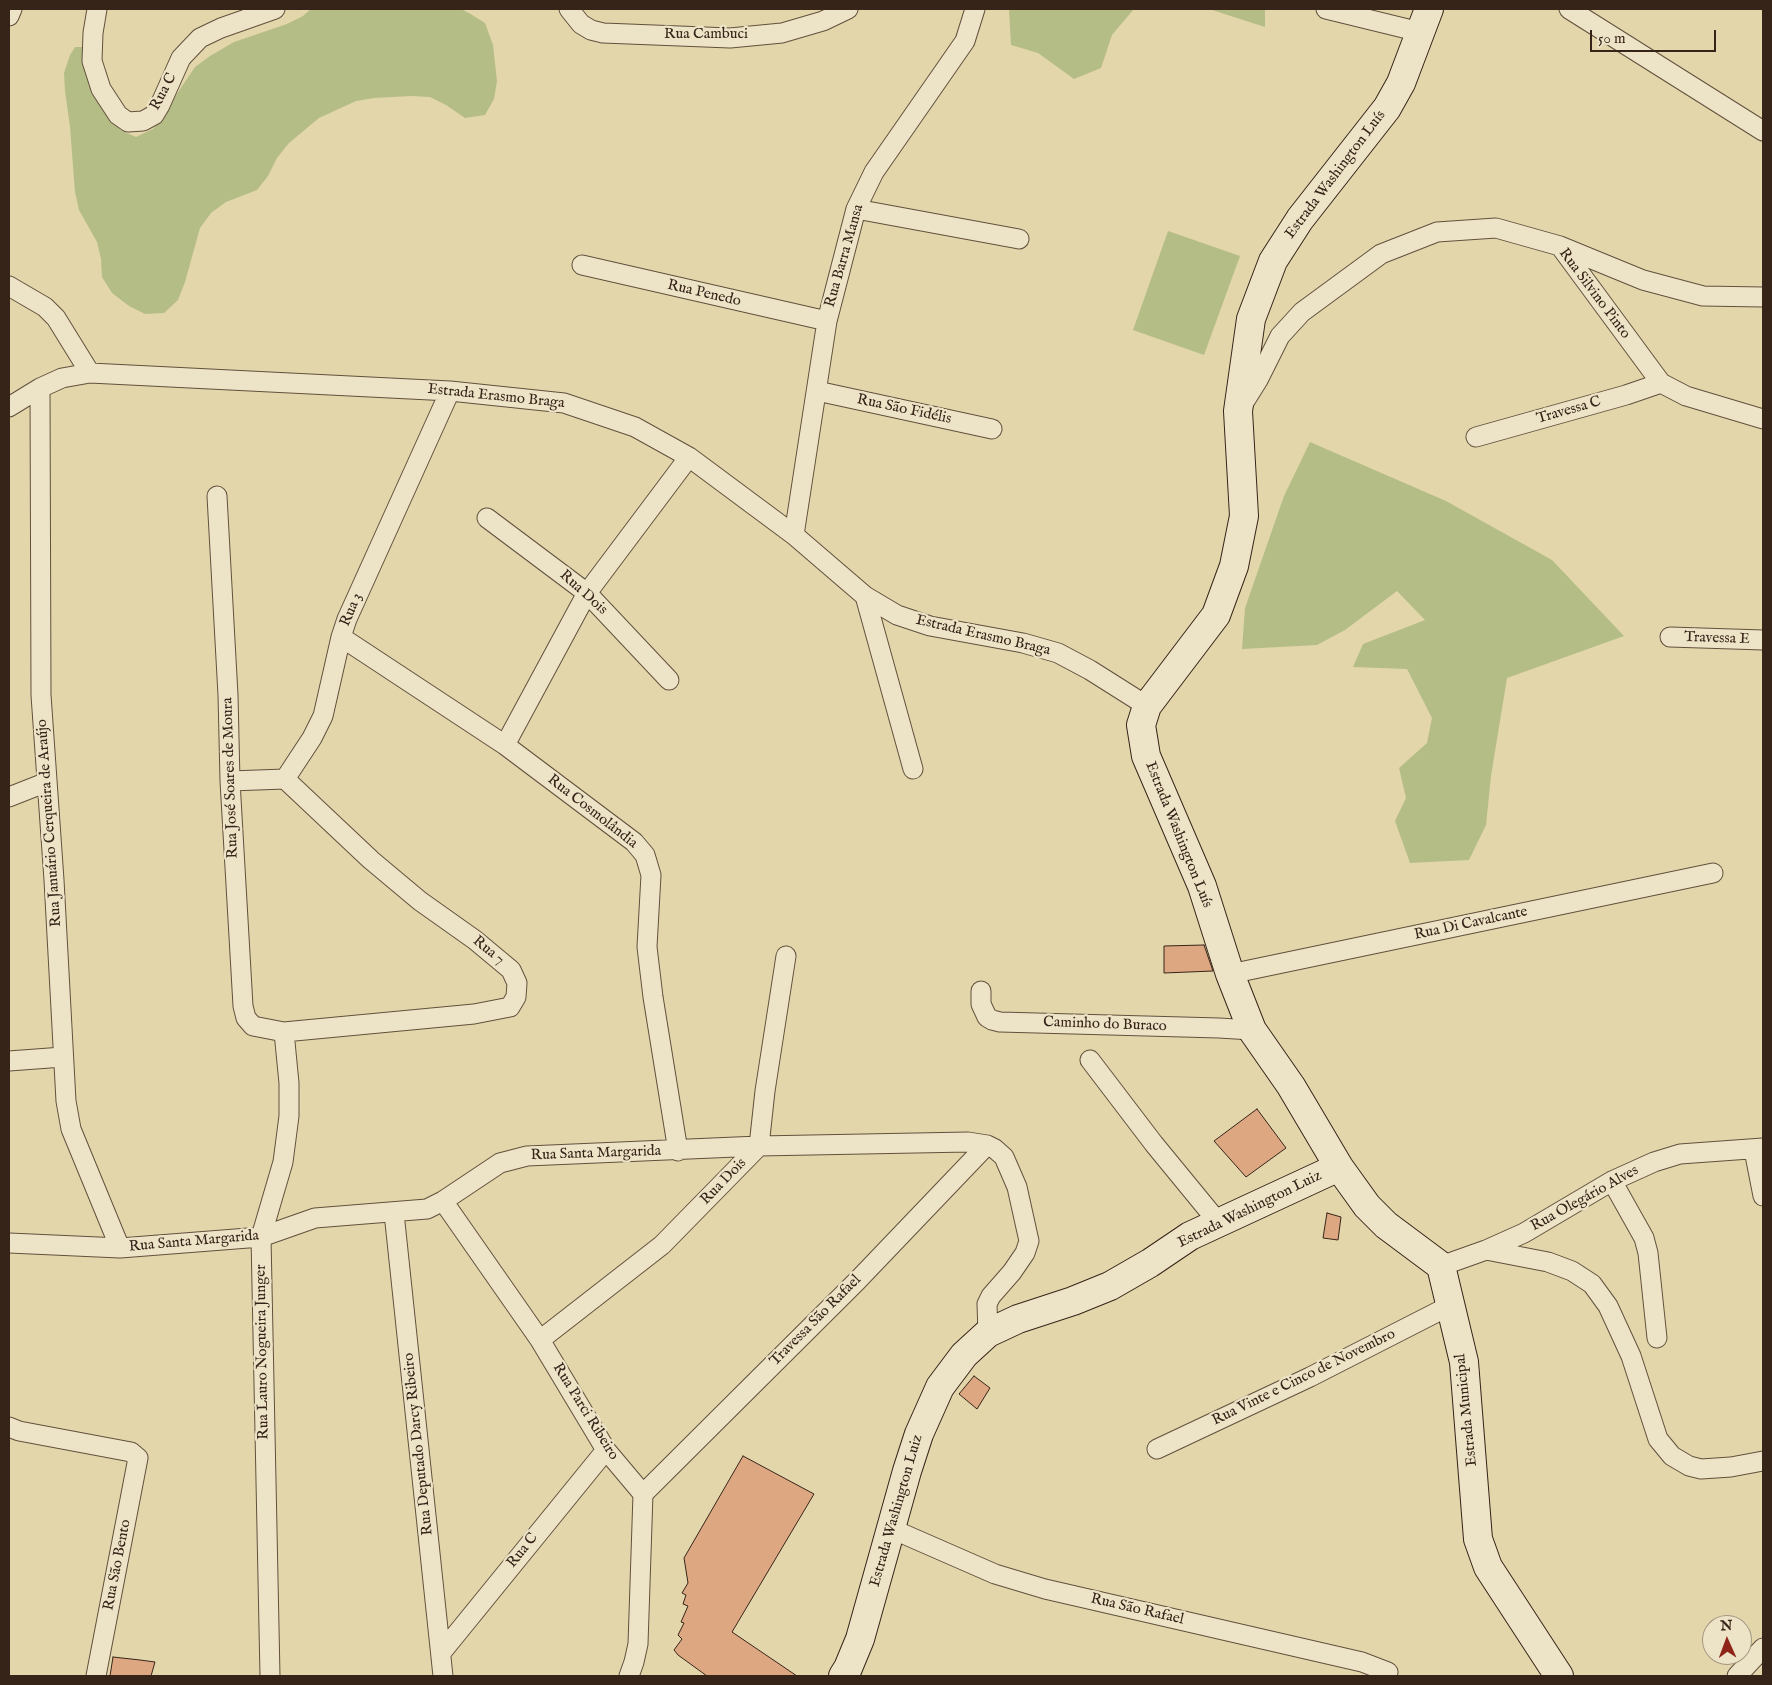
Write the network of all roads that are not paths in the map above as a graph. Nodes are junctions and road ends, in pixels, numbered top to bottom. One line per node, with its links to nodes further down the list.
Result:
1 (12, 9): 9 (street)
2 (97, 9): 3 (street, Rua C)
3 (275, 9)
4 (569, 9): 5 (street, Rua Cambuci)
5 (848, 9)
6 (975, 9): 12 (street, Rua Barra Mansa)
7 (1326, 9): 10 (street)
8 (1568, 9): 11 (street)
9 (9, 16)
10 (1424, 20): 25 (street, Estrada Washington Luís)
11 (1763, 131)
12 (856, 209): 13 (street); 18 (street, Rua Barra Mansa)
13 (1019, 239)
14 (1560, 246): 17 (street); 20 (street, Rua Silvino Pinto); 25 (street, Rua Silvino Pinto)
15 (582, 265): 18 (street, Rua Penedo)
16 (9, 286): 19 (street)
17 (1763, 297)
18 (827, 321): 23 (street, Rua Barra Mansa)
19 (90, 373): 21 (street, Estrada Erasmo Braga); 22 (street, Estrada Erasmo Braga)
20 (1661, 383): 26 (street, Rua Silvino Pinto); 28 (street, Travessa C)
21 (40, 388): 24 (street, Estrada Erasmo Braga); 44 (street, Rua Januário Cerqueira de Araújo)
22 (450, 391): 29 (street, Estrada Erasmo Braga); 35 (street, Rua 3)
23 (817, 391): 27 (street, Rua São Fidélis); 32 (street, Rua Barra Mansa)
24 (9, 407)
25 (1238, 411): 39 (street, Estrada Washington Luís)
26 (1763, 419)
27 (992, 430)
28 (1476, 437)
29 (689, 457): 32 (street, Estrada Erasmo Braga); 33 (street)
30 (218, 496): 43 (street, Rua José Soares de Moura)
31 (487, 518): 33 (street, Rua Dois)
32 (794, 535): 34 (street, Estrada Erasmo Braga)
33 (587, 594): 38 (street, Rua Dois); 40 (street)
34 (865, 596): 39 (street, Estrada Erasmo Braga); 41 (street)
35 (341, 637): 40 (street, Rua Cosmolândia); 42 (street, Rua 3)
36 (1670, 637): 37 (street, Travessa E)
37 (1763, 640)
38 (669, 680)
39 (1148, 706): 48 (street, Estrada Washington Luís)
40 (505, 745): 58 (street, Rua Cosmolândia)
41 (913, 769)
42 (285, 779): 43 (street); 51 (street, Rua 7)
43 (230, 781): 51 (street, Rua José Soares de Moura)
44 (47, 782): 45 (street); 52 (street, Rua Januário Cerqueira de Araújo)
45 (9, 797)
46 (1712, 873): 48 (street, Rua Di Cavalcante)
47 (786, 956): 56 (street, Rua Dois)
48 (1230, 974): 50 (street, Estrada Washington Luís)
49 (980, 991): 50 (street, Caminho do Buraco)
50 (1252, 1030): 59 (street, Estrada Washington Luís)
51 (284, 1032): 65 (street, Rua Lauro Nogueira Junger)
52 (63, 1057): 53 (street); 67 (street, Rua Januário Cerqueira de Araújo)
53 (9, 1060)
54 (1090, 1060): 64 (street)
55 (987, 1145): 56 (street, Rua Santa Margarida); 71 (street); 78 (street, Travessa São Rafael)
56 (758, 1146): 58 (street, Rua Santa Margarida); 73 (street, Rua Dois)
57 (1759, 1149): 60 (street, Rua Olegário Alves); 61 (street)
58 (678, 1151): 62 (street, Rua Santa Margarida)
59 (1340, 1168): 64 (street, Estrada Washington Luiz); 69 (street)
60 (1612, 1181): 68 (street, Rua Olegário Alves); 72 (street)
61 (1763, 1196)
62 (443, 1201): 63 (street, Rua Santa Margarida); 73 (street, Rua Parci Ribeiro)
63 (394, 1212): 65 (street, Rua Santa Margarida); 81 (street, Rua Deputado Darcy Ribeiro)
64 (1218, 1222): 71 (street, Estrada Washington Luiz)
65 (261, 1237): 67 (street, Rua Santa Margarida); 84 (street, Rua Lauro Nogueira Junger)
66 (9, 1242): 67 (street, Rua Santa Margarida)
67 (120, 1248)
68 (1486, 1250): 69 (street, Rua Olegário Alves); 77 (street)
69 (1441, 1266): 70 (street, Estrada Municipal)
70 (1451, 1305): 75 (street, Rua Vinte e Cinco de Novembro); 88 (street, Estrada Municipal)
71 (988, 1333): 79 (street, Estrada Washington Luiz)
72 (1656, 1338)
73 (540, 1340): 76 (street, Rua Parci Ribeiro)
74 (9, 1427): 83 (street, Rua São Bento)
75 (1157, 1449)
76 (606, 1450): 78 (street, Rua Parci Ribeiro); 81 (street, Rua C)
77 (1763, 1461)
78 (643, 1494): 86 (street)
79 (892, 1529): 82 (street, Rua São Rafael); 87 (street, Estrada Washington Luiz)
80 (1763, 1648): 89 (street)
81 (440, 1653): 85 (street, Rua Deputado Darcy Ribeiro)
82 (1388, 1672)
83 (96, 1676)
84 (270, 1676)
85 (443, 1676)
86 (629, 1676)
87 (843, 1676)
88 (1559, 1676)
89 (1737, 1676)

